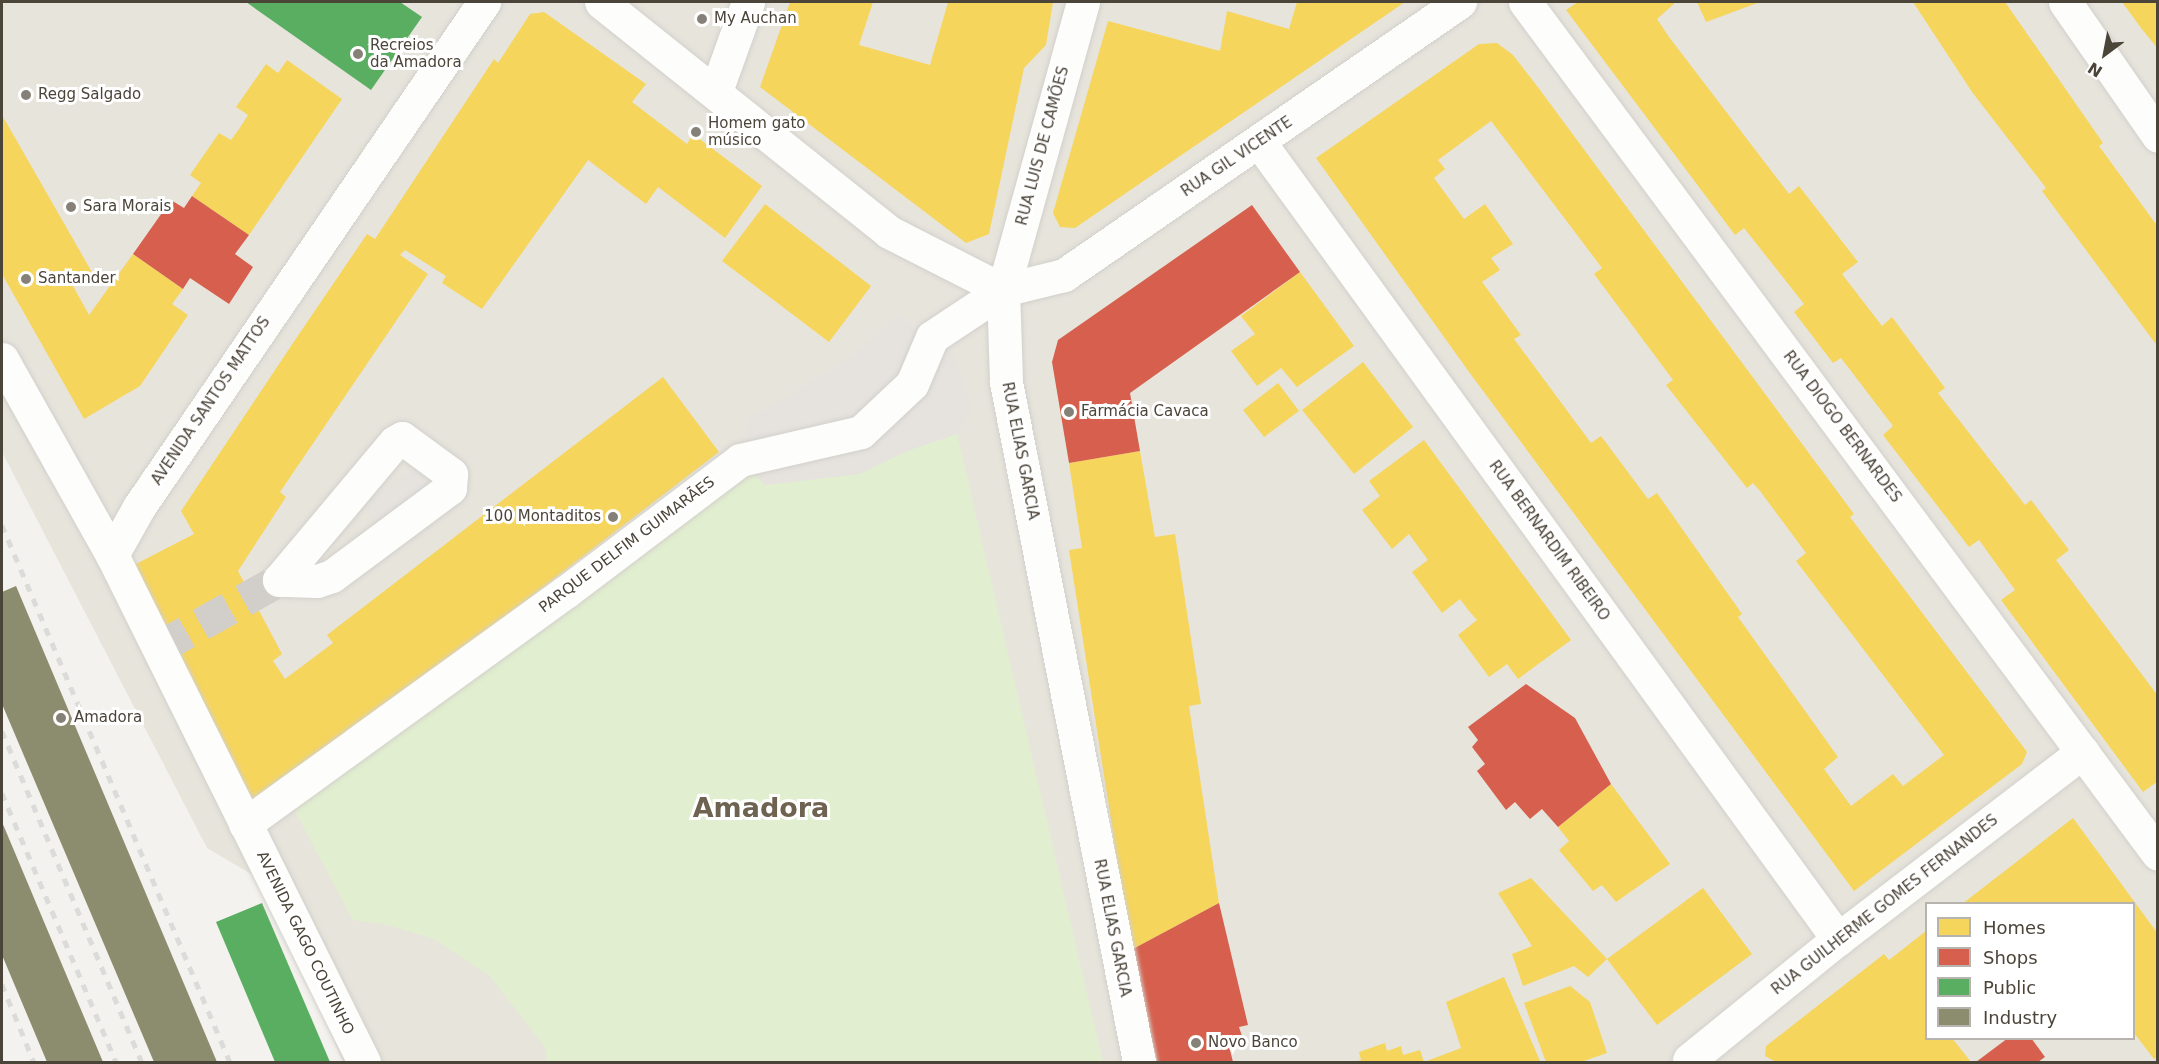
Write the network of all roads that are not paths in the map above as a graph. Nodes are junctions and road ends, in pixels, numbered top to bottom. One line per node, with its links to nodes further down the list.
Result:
1 (484, 2): 13 (street, AVENIDA SANTOS MATTOS)
2 (601, 2): 8 (street)
3 (748, 2): 8 (street)
4 (1083, 2): 11 (street, RUA LUIS DE CAMÕES)
5 (1460, 2): 10 (street, RUA GIL VICENTE)
6 (1525, 2): 15 (street, RUA DIOGO BERNARDES)
7 (2064, 2): 9 (street)
8 (716, 91): 11 (street)
9 (2157, 136)
10 (1260, 142): 11 (street, RUA GIL VICENTE); 18 (street, RUA BERNARDIM RIBEIRO)
11 (1003, 291): 16 (street, PARQUE DELFIM GUIMARÃES); 20 (street, RUA ELIAS GARCIA)
12 (2, 359): 13 (street)
13 (111, 555): 16 (street)
14 (279, 580): 14 (street)
15 (2083, 752): 17 (street, RUA DIOGO BERNARDES); 18 (street, RUA GUILHERME GOMES FERNANDES)
16 (245, 824): 19 (street, AVENIDA GAGO COUTINHO)
17 (2157, 854)
18 (1838, 939): 21 (street, RUA GUILHERME GOMES FERNANDES)
19 (364, 1062)
20 (1139, 1062)
21 (1688, 1062)

